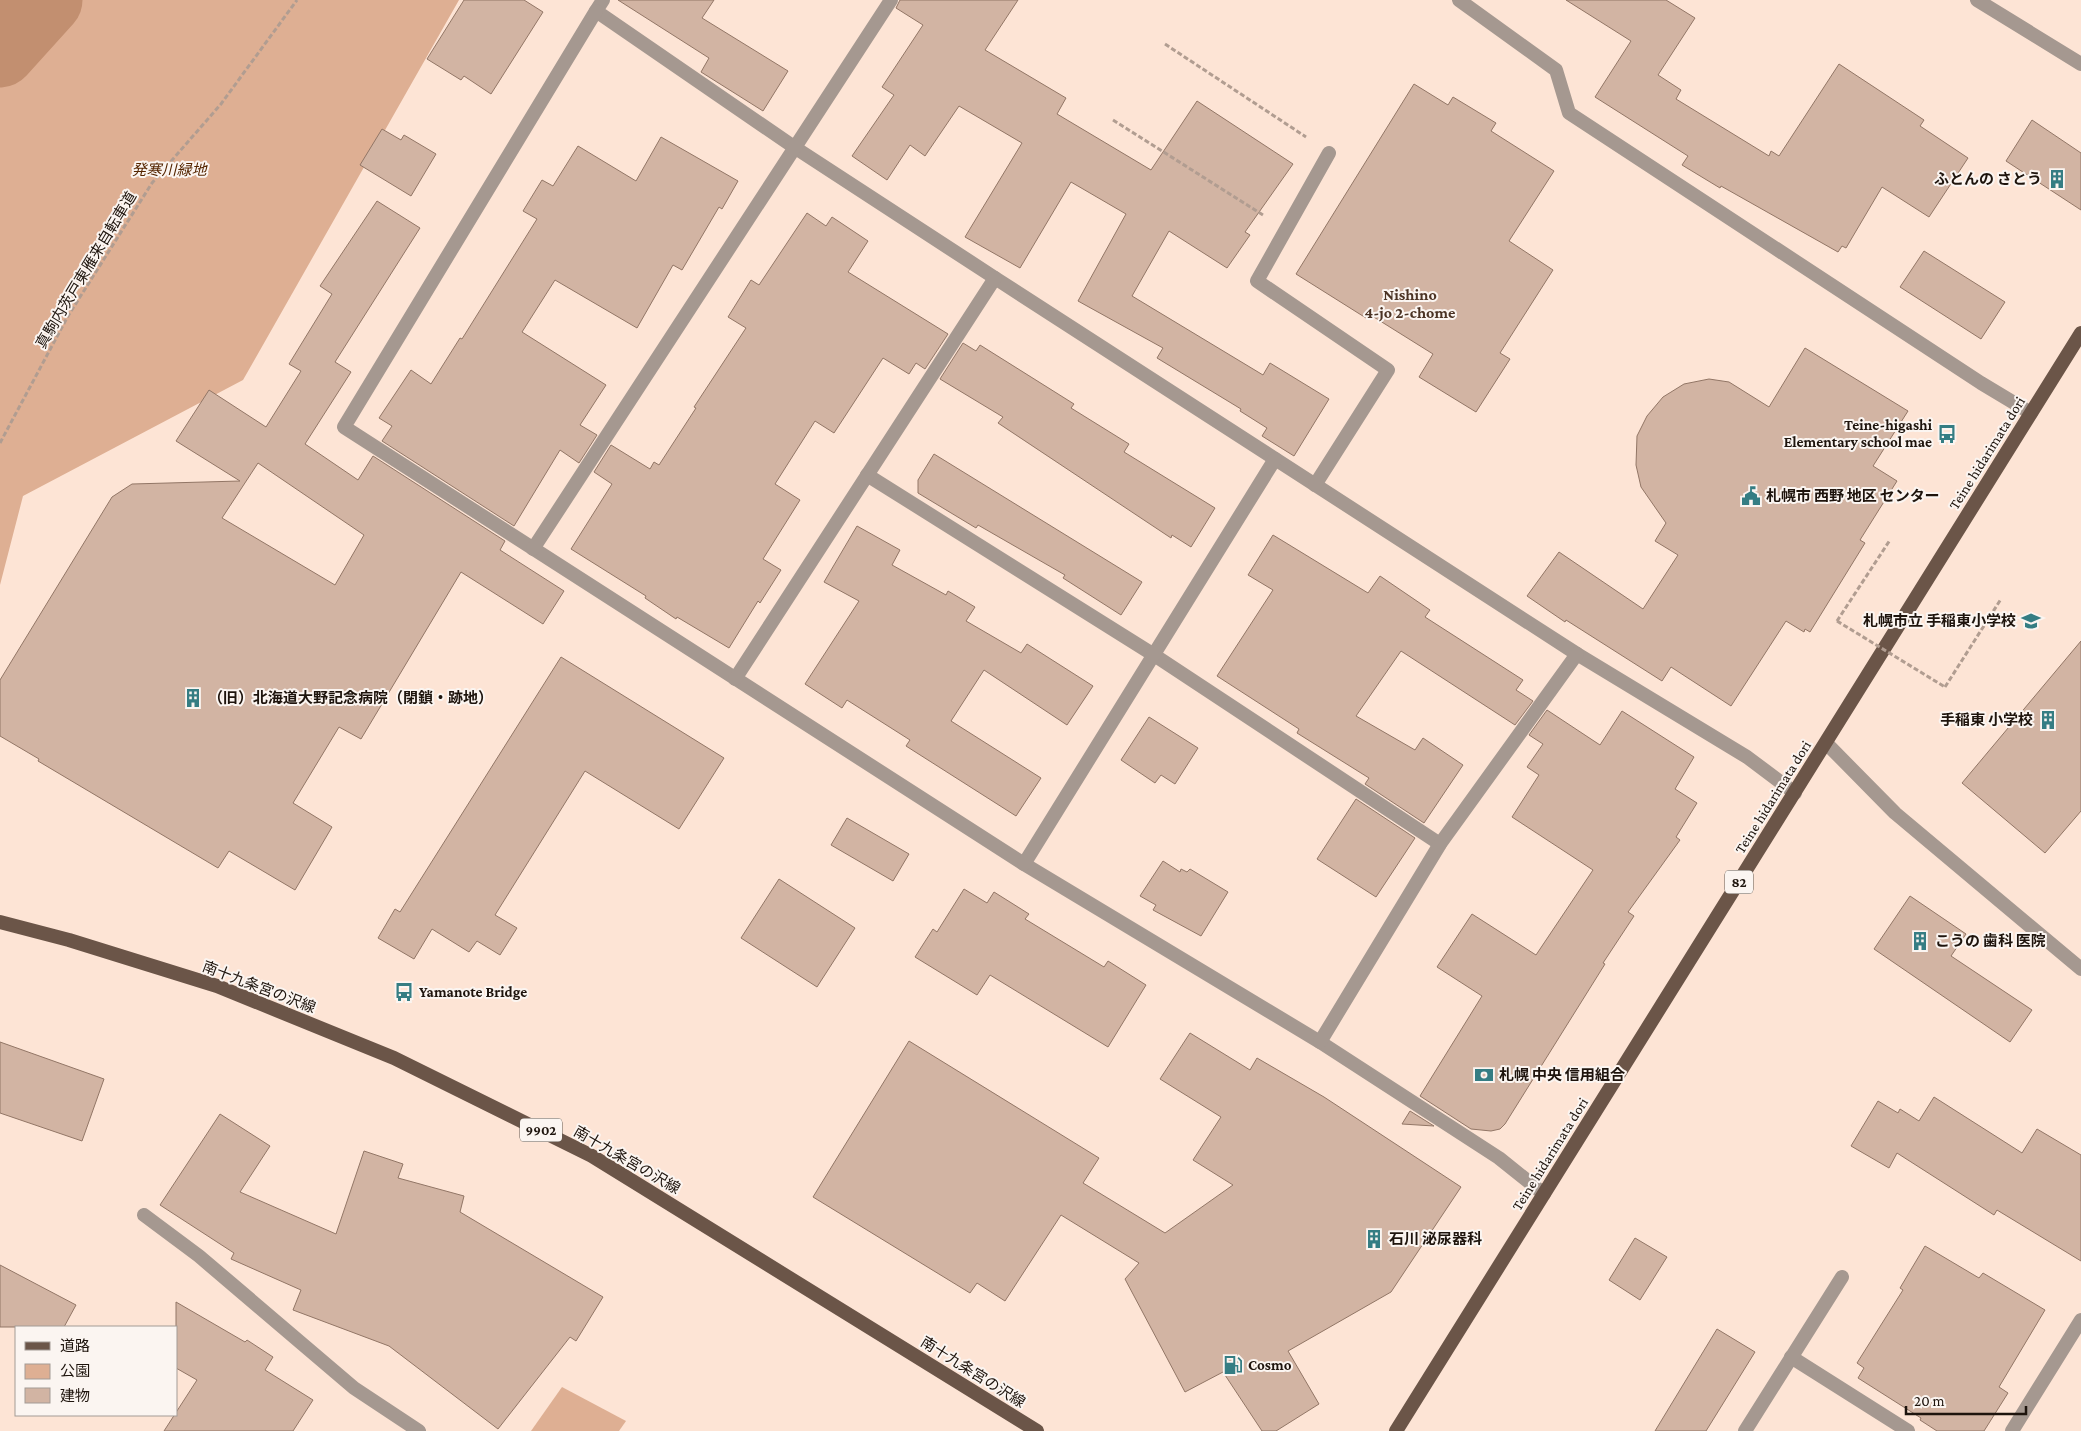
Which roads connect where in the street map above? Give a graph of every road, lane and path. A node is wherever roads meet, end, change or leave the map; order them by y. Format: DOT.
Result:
graph roads {
  1 [pos="297,0"];
  2 [pos="891,0"];
  3 [pos="1459,0"];
  4 [pos="1977,0"];
  5 [pos="599,6"];
  6 [pos="1165,44"];
  7 [pos="2081,64"];
  8 [pos="1113,120"];
  9 [pos="794,147"];
  10 [pos="1329,153"];
  11 [pos="1286,230"];
  12 [pos="995,278"];
  13 [pos="2081,333"];
  14 [pos="2031,414"];
  15 [pos="0,443"];
  16 [pos="1275,459"];
  17 [pos="867,476"];
  18 [pos="1315,485"];
  19 [pos="1890,540"];
  20 [pos="533,549"];
  21 [pos="2001,599"];
  22 [pos="1577,654"];
  23 [pos="1154,655"];
  24 [pos="735,679"];
  25 [pos="1826,743"];
  26 [pos="1795,793"];
  27 [pos="1440,844"];
  28 [pos="1024,864"];
  29 [pos="0,922"];
  30 [pos="2081,969"];
  31 [pos="1320,1042"];
  32 [pos="1544,1194"];
  33 [pos="144,1215"];
  34 [pos="1842,1277"];
  35 [pos="2081,1320"];
  36 [pos="1790,1358"];
  37 [pos="418,1431"];
  38 [pos="1037,1431"];
  39 [pos="1396,1431"];
  40 [pos="1745,1431"];
  41 [pos="1908,1431"];
  42 [pos="2012,1431"];
  1 -- 15 [label="path, 真駒内茨戸東雁来自転車道"];
  2 -- 9 [label="street"];
  3 -- 14 [label="street"];
  4 -- 7 [label="street"];
  5 -- 9 [label="street"];
  5 -- 20 [label="street"];
  6 -- 10 [label="path"];
  8 -- 11 [label="path"];
  9 -- 12 [label="street"];
  9 -- 20 [label="street"];
  10 -- 11 [label="street"];
  11 -- 18 [label="street"];
  12 -- 16 [label="street"];
  12 -- 17 [label="street"];
  13 -- 14 [label="main road, Teine hidarimata dori / 82"];
  14 -- 25 [label="main road, Teine hidarimata dori / 82"];
  16 -- 18 [label="street"];
  16 -- 23 [label="street"];
  17 -- 23 [label="street"];
  17 -- 24 [label="street"];
  18 -- 22 [label="street"];
  19 -- 21 [label="path, bridge"];
  20 -- 24 [label="street"];
  22 -- 26 [label="street"];
  22 -- 27 [label="street"];
  23 -- 27 [label="street"];
  23 -- 28 [label="street"];
  24 -- 28 [label="street"];
  25 -- 26 [label="main road, Teine hidarimata dori / 82"];
  25 -- 30 [label="street"];
  26 -- 32 [label="main road, Teine hidarimata dori / 82"];
  27 -- 31 [label="street"];
  28 -- 31 [label="street"];
  29 -- 38 [label="main road, 南十九条宮の沢線 / 9902"];
  31 -- 32 [label="street"];
  32 -- 39 [label="main road, Teine hidarimata dori / 82"];
  33 -- 37 [label="street"];
  34 -- 36 [label="street"];
  35 -- 42 [label="street"];
  36 -- 40 [label="street"];
  36 -- 41 [label="street"];
}
